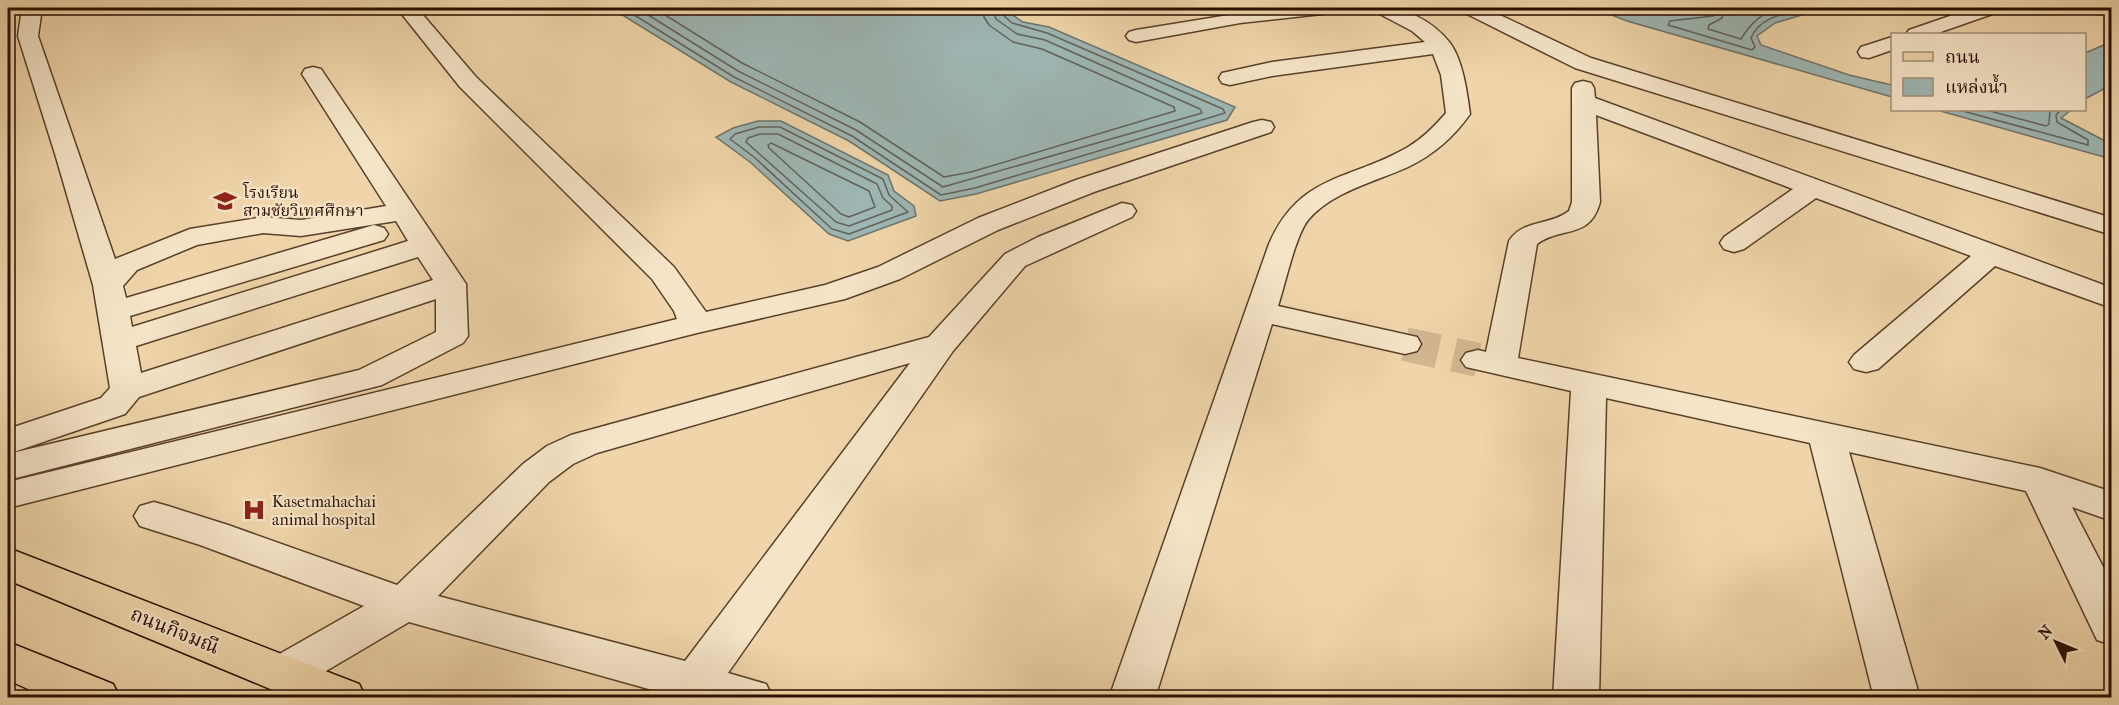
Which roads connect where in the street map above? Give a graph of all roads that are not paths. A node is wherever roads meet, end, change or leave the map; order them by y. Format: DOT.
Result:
graph roads {
  1 [pos="33,8"];
  2 [pos="407,8"];
  3 [pos="1322,8"];
  4 [pos="1383,8"];
  5 [pos="1991,8"];
  6 [pos="1482,9"];
  7 [pos="1919,33"];
  8 [pos="1136,36"];
  9 [pos="1891,44"];
  10 [pos="1441,46"];
  11 [pos="1869,52"];
  12 [pos="313,74"];
  13 [pos="1230,78"];
  14 [pos="1262,128"];
  15 [pos="1814,187"];
  16 [pos="1122,211"];
  17 [pos="2108,221"];
  18 [pos="413,227"];
  19 [pos="1734,243"];
  20 [pos="1991,254"];
  21 [pos="451,284"];
  22 [pos="111,298"];
  23 [pos="2112,299"];
  24 [pos="1261,312"];
  25 [pos="694,324"];
  26 [pos="119,341"];
  27 [pos="941,344"];
  28 [pos="1404,344"];
  29 [pos="1866,362"];
  30 [pos="1589,383"];
  31 [pos="127,389"];
  32 [pos="1826,435"];
  33 [pos="8,442"];
  34 [pos="8,467"];
  35 [pos="2040,481"];
  36 [pos="8,495"];
  37 [pos="2112,507"];
  38 [pos="154,516"];
  39 [pos="8,563"];
  40 [pos="404,604"];
  41 [pos="2112,628"];
  42 [pos="8,660"];
  43 [pos="283,674"];
  44 [pos="689,689"];
  45 [pos="97,698"];
  46 [pos="343,698"];
  47 [pos="750,698"];
  48 [pos="1132,698"];
  49 [pos="1576,698"];
  50 [pos="1897,698"];
  1 -- 22 [label="street"];
  2 -- 25 [label="street"];
  3 -- 8 [label="street"];
  4 -- 10 [label="street"];
  5 -- 7 [label="street"];
  6 -- 17 [label="street"];
  9 -- 11 [label="street"];
  10 -- 13 [label="street"];
  10 -- 24 [label="street"];
  12 -- 18 [label="street"];
  14 -- 25 [label="street"];
  15 -- 19 [label="street"];
  15 -- 20 [label="street"];
  15 -- 30 [label="street"];
  16 -- 27 [label="street"];
  18 -- 21 [label="street"];
  18 -- 22 [label="street"];
  18 -- 22 [label="street"];
  18 -- 26 [label="street"];
  20 -- 23 [label="street"];
  20 -- 29 [label="street"];
  21 -- 31 [label="street"];
  21 -- 34 [label="street"];
  22 -- 26 [label="street"];
  24 -- 28 [label="street"];
  24 -- 48 [label="street"];
  25 -- 36 [label="street"];
  26 -- 31 [label="street"];
  27 -- 40 [label="street"];
  27 -- 44 [label="street"];
  30 -- 32 [label="street"];
  30 -- 49 [label="street"];
  31 -- 33 [label="street"];
  32 -- 35 [label="street"];
  32 -- 50 [label="street"];
  35 -- 37 [label="street"];
  35 -- 41 [label="street"];
  38 -- 40 [label="street"];
  39 -- 43 [label="main road, ถนนกิจมณี"];
  40 -- 43 [label="street"];
  40 -- 44 [label="street"];
  42 -- 45 [label="main road"];
  43 -- 46 [label="main road, ถนนกิจมณี"];
  44 -- 47 [label="street"];
}
